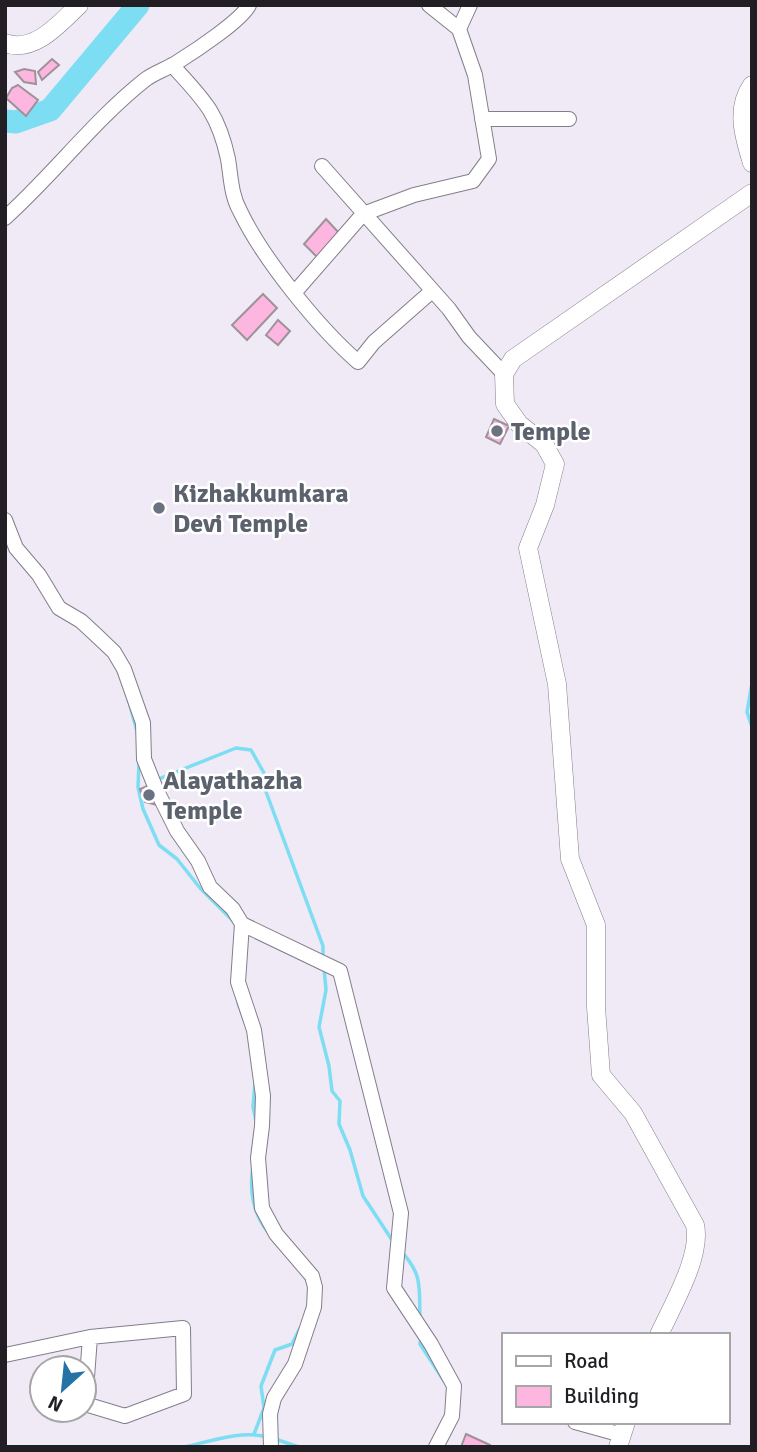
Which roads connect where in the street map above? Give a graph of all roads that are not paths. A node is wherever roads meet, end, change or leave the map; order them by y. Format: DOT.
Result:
graph roads {
  1 [pos="79,5"];
  2 [pos="250,5"];
  3 [pos="429,5"];
  4 [pos="470,5"];
  5 [pos="459,29"];
  6 [pos="5,43"];
  7 [pos="172,65"];
  8 [pos="752,85"];
  9 [pos="482,119"];
  10 [pos="569,119"];
  11 [pos="752,163"];
  12 [pos="322,166"];
  13 [pos="752,193"];
  14 [pos="363,214"];
  15 [pos="5,218"];
  16 [pos="432,291"];
  17 [pos="295,292"];
  18 [pos="504,374"];
  19 [pos="5,520"];
  20 [pos="242,924"];
  21 [pos="660,1333"];
  22 [pos="90,1337"];
  23 [pos="5,1355"];
  24 [pos="582,1424"];
  25 [pos="622,1435"];
  26 [pos="270,1441"];
  27 [pos="436,1447"];
  1 -- 6 [label="main road"];
  2 -- 7 [label="street"];
  3 -- 5 [label="street"];
  4 -- 5 [label="street"];
  5 -- 9 [label="street"];
  7 -- 15 [label="street"];
  7 -- 17 [label="street"];
  8 -- 11 [label="main road"];
  9 -- 10 [label="street"];
  9 -- 14 [label="street"];
  12 -- 14 [label="street"];
  13 -- 18 [label="main road"];
  14 -- 16 [label="street"];
  14 -- 17 [label="street"];
  16 -- 17 [label="street"];
  16 -- 18 [label="street"];
  18 -- 21 [label="main road"];
  19 -- 20 [label="street"];
  20 -- 26 [label="street"];
  20 -- 27 [label="street"];
  22 -- 22 [label="street"];
  22 -- 23 [label="street"];
  24 -- 25 [label="street"];
}
